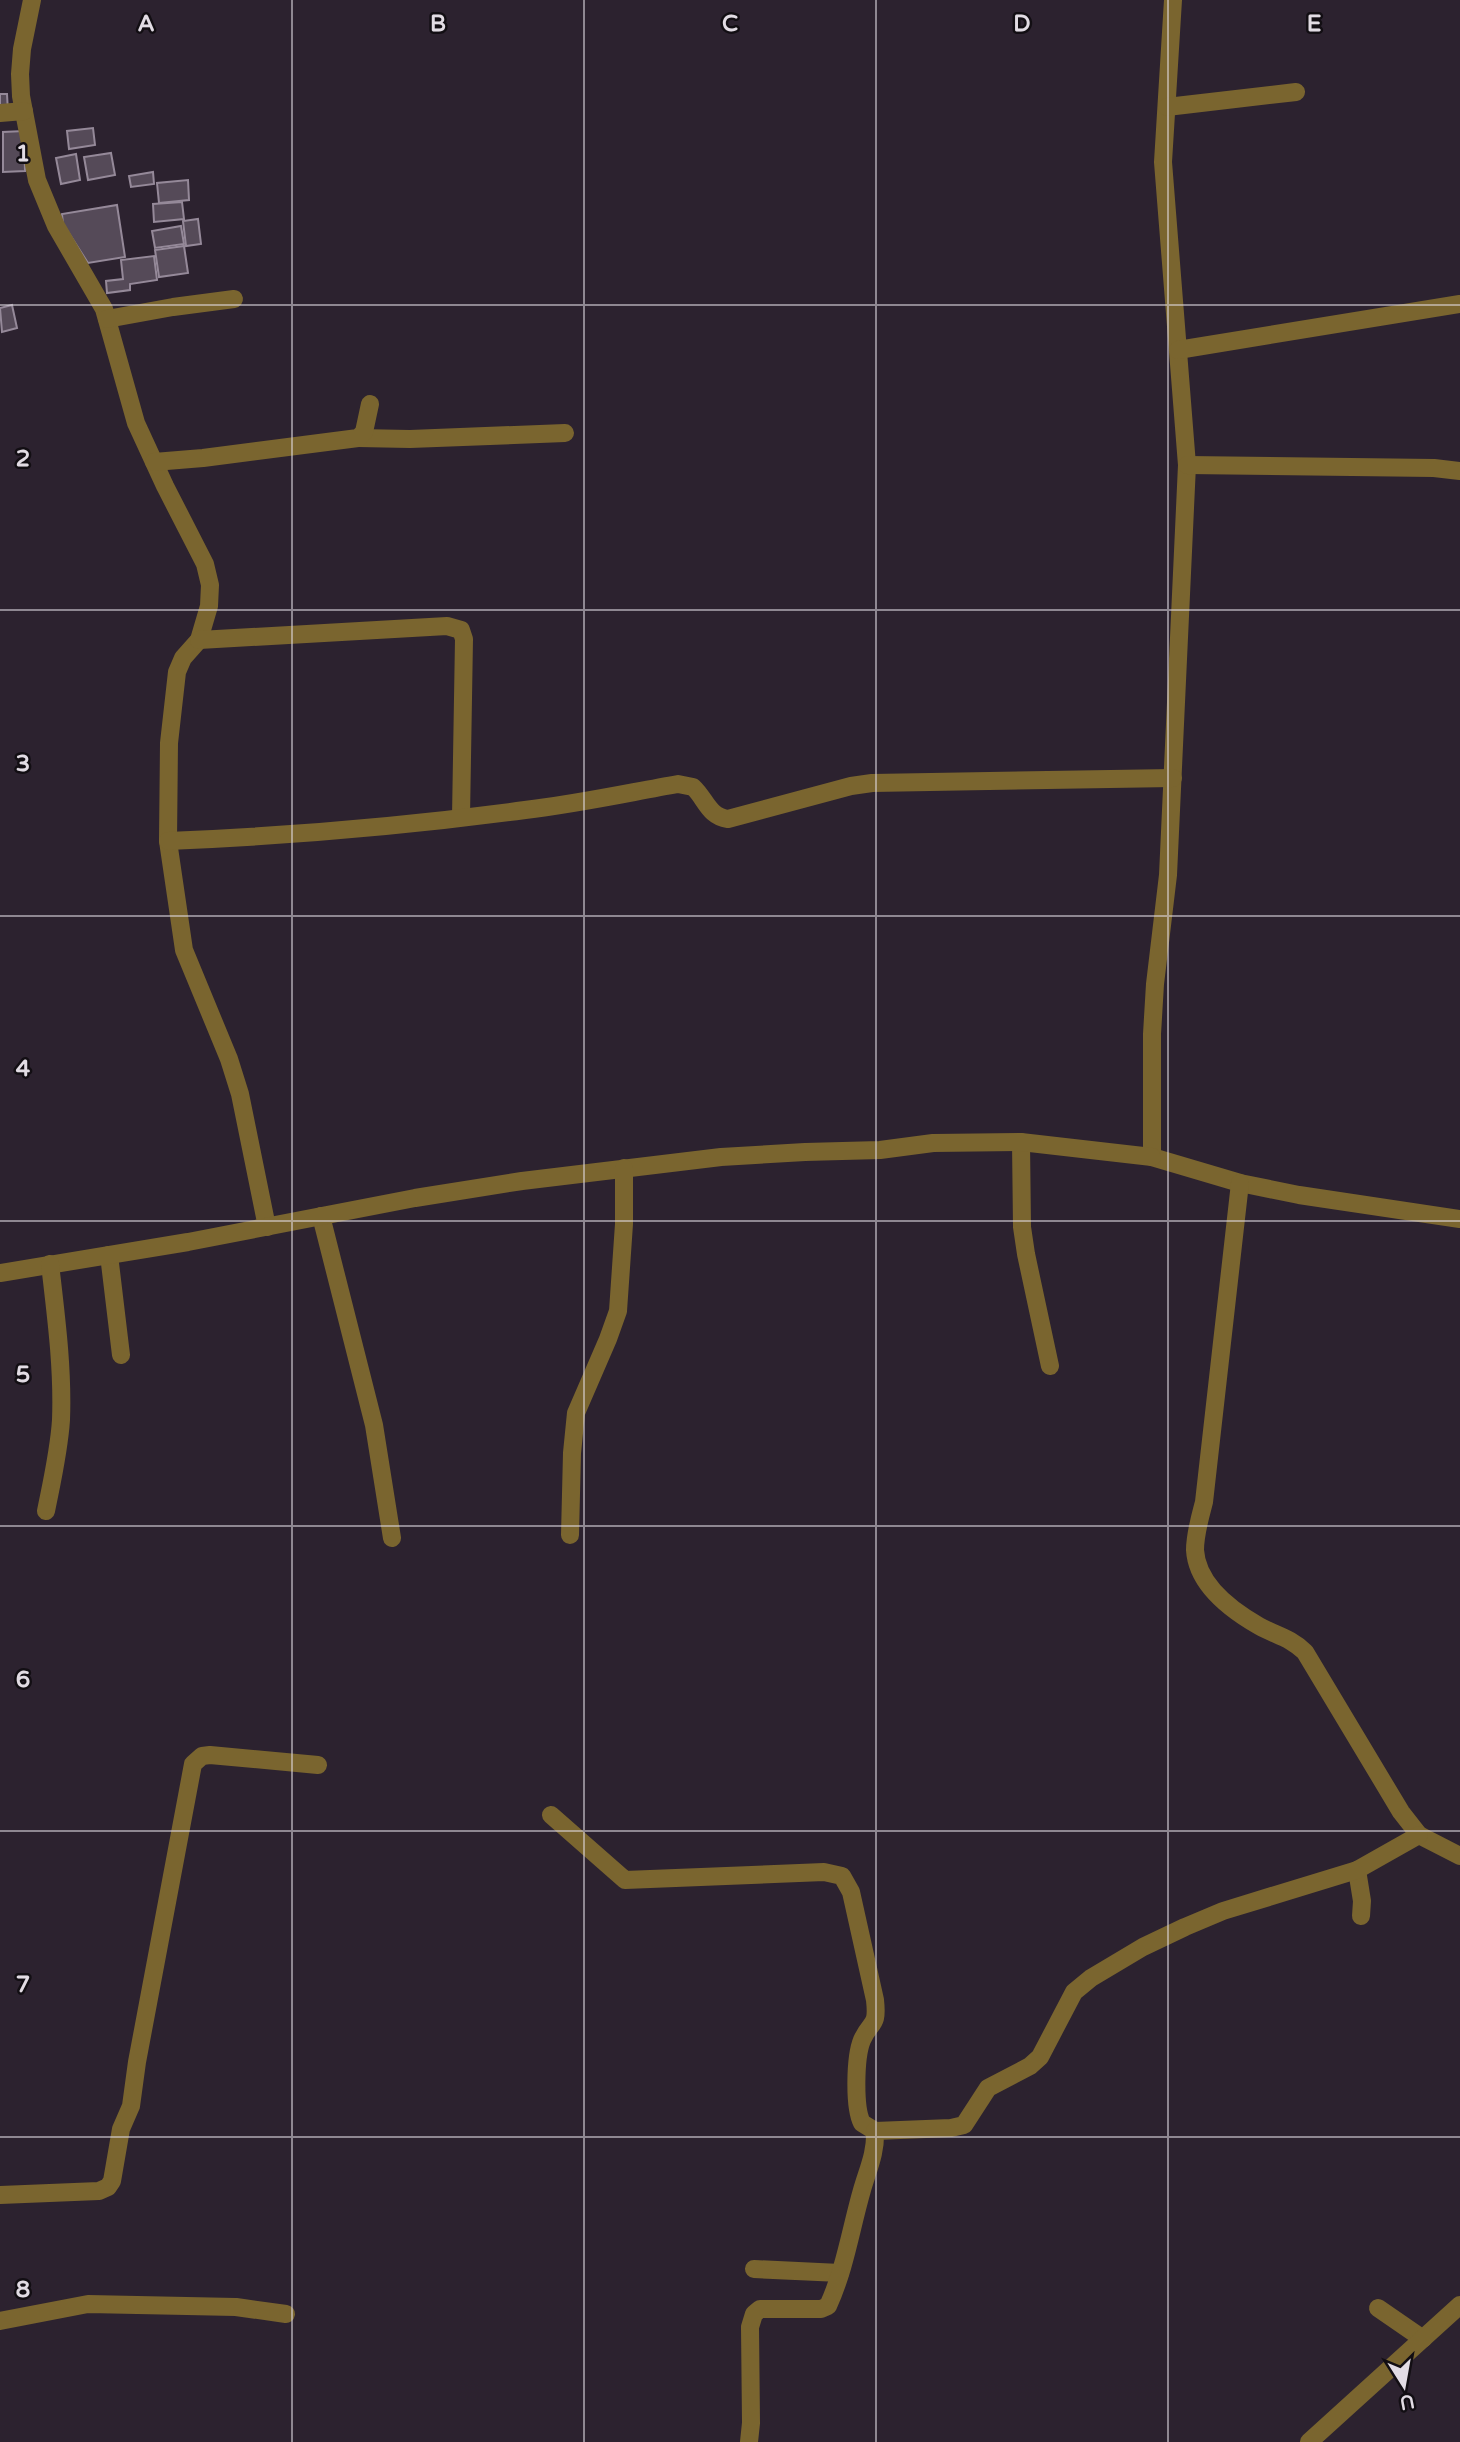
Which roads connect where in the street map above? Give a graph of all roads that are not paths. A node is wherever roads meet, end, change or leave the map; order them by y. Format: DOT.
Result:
graph roads {
  1 [pos="32,0"];
  2 [pos="1174,0"];
  3 [pos="1296,92"];
  4 [pos="1167,107"];
  5 [pos="24,111"];
  6 [pos="0,113"];
  7 [pos="234,299"];
  8 [pos="1460,304"];
  9 [pos="107,319"];
  10 [pos="1178,350"];
  11 [pos="370,404"];
  12 [pos="565,433"];
  13 [pos="358,438"];
  14 [pos="154,462"];
  15 [pos="1187,465"];
  16 [pos="1460,471"];
  17 [pos="199,640"];
  18 [pos="1173,778"];
  19 [pos="461,817"];
  20 [pos="169,841"];
  21 [pos="1021,1142"];
  22 [pos="1152,1157"];
  23 [pos="624,1168"];
  24 [pos="1240,1183"];
  25 [pos="321,1216"];
  26 [pos="1460,1219"];
  27 [pos="267,1227"];
  28 [pos="109,1255"];
  29 [pos="50,1264"];
  30 [pos="0,1273"];
  31 [pos="121,1355"];
  32 [pos="1050,1366"];
  33 [pos="46,1511"];
  34 [pos="570,1535"];
  35 [pos="391,1538"];
  36 [pos="318,1765"];
  37 [pos="551,1815"];
  38 [pos="1419,1835"];
  39 [pos="1460,1856"];
  40 [pos="1357,1870"];
  41 [pos="1361,1916"];
  42 [pos="875,2131"];
  43 [pos="0,2195"];
  44 [pos="754,2269"];
  45 [pos="840,2273"];
  46 [pos="1460,2305"];
  47 [pos="1378,2308"];
  48 [pos="286,2314"];
  49 [pos="0,2321"];
  50 [pos="1423,2339"];
  51 [pos="749,2442"];
  52 [pos="1308,2442"];
  1 -- 5 [label="street"];
  2 -- 4 [label="street"];
  3 -- 4 [label="street"];
  4 -- 10 [label="street"];
  5 -- 6 [label="street"];
  5 -- 9 [label="street"];
  7 -- 9 [label="street"];
  8 -- 10 [label="street"];
  9 -- 14 [label="street"];
  10 -- 15 [label="street"];
  11 -- 13 [label="street"];
  12 -- 13 [label="street"];
  13 -- 14 [label="street"];
  14 -- 17 [label="street"];
  15 -- 16 [label="street"];
  15 -- 18 [label="street"];
  17 -- 19 [label="street"];
  17 -- 20 [label="street"];
  18 -- 19 [label="street"];
  18 -- 22 [label="street"];
  19 -- 20 [label="street"];
  20 -- 27 [label="street"];
  21 -- 22 [label="street"];
  21 -- 23 [label="street"];
  21 -- 32 [label="street"];
  22 -- 24 [label="street"];
  23 -- 25 [label="street"];
  23 -- 34 [label="street"];
  24 -- 26 [label="street"];
  24 -- 38 [label="street"];
  25 -- 27 [label="street"];
  25 -- 35 [label="street"];
  27 -- 28 [label="street"];
  28 -- 29 [label="street"];
  28 -- 31 [label="street"];
  29 -- 30 [label="street"];
  29 -- 33 [label="street"];
  36 -- 43 [label="street"];
  37 -- 42 [label="street"];
  38 -- 39 [label="street"];
  38 -- 40 [label="street"];
  40 -- 41 [label="street"];
  40 -- 42 [label="street"];
  42 -- 45 [label="street"];
  44 -- 45 [label="street"];
  45 -- 51 [label="street"];
  46 -- 50 [label="street"];
  47 -- 50 [label="street"];
  48 -- 49 [label="street"];
  50 -- 52 [label="street"];
}
